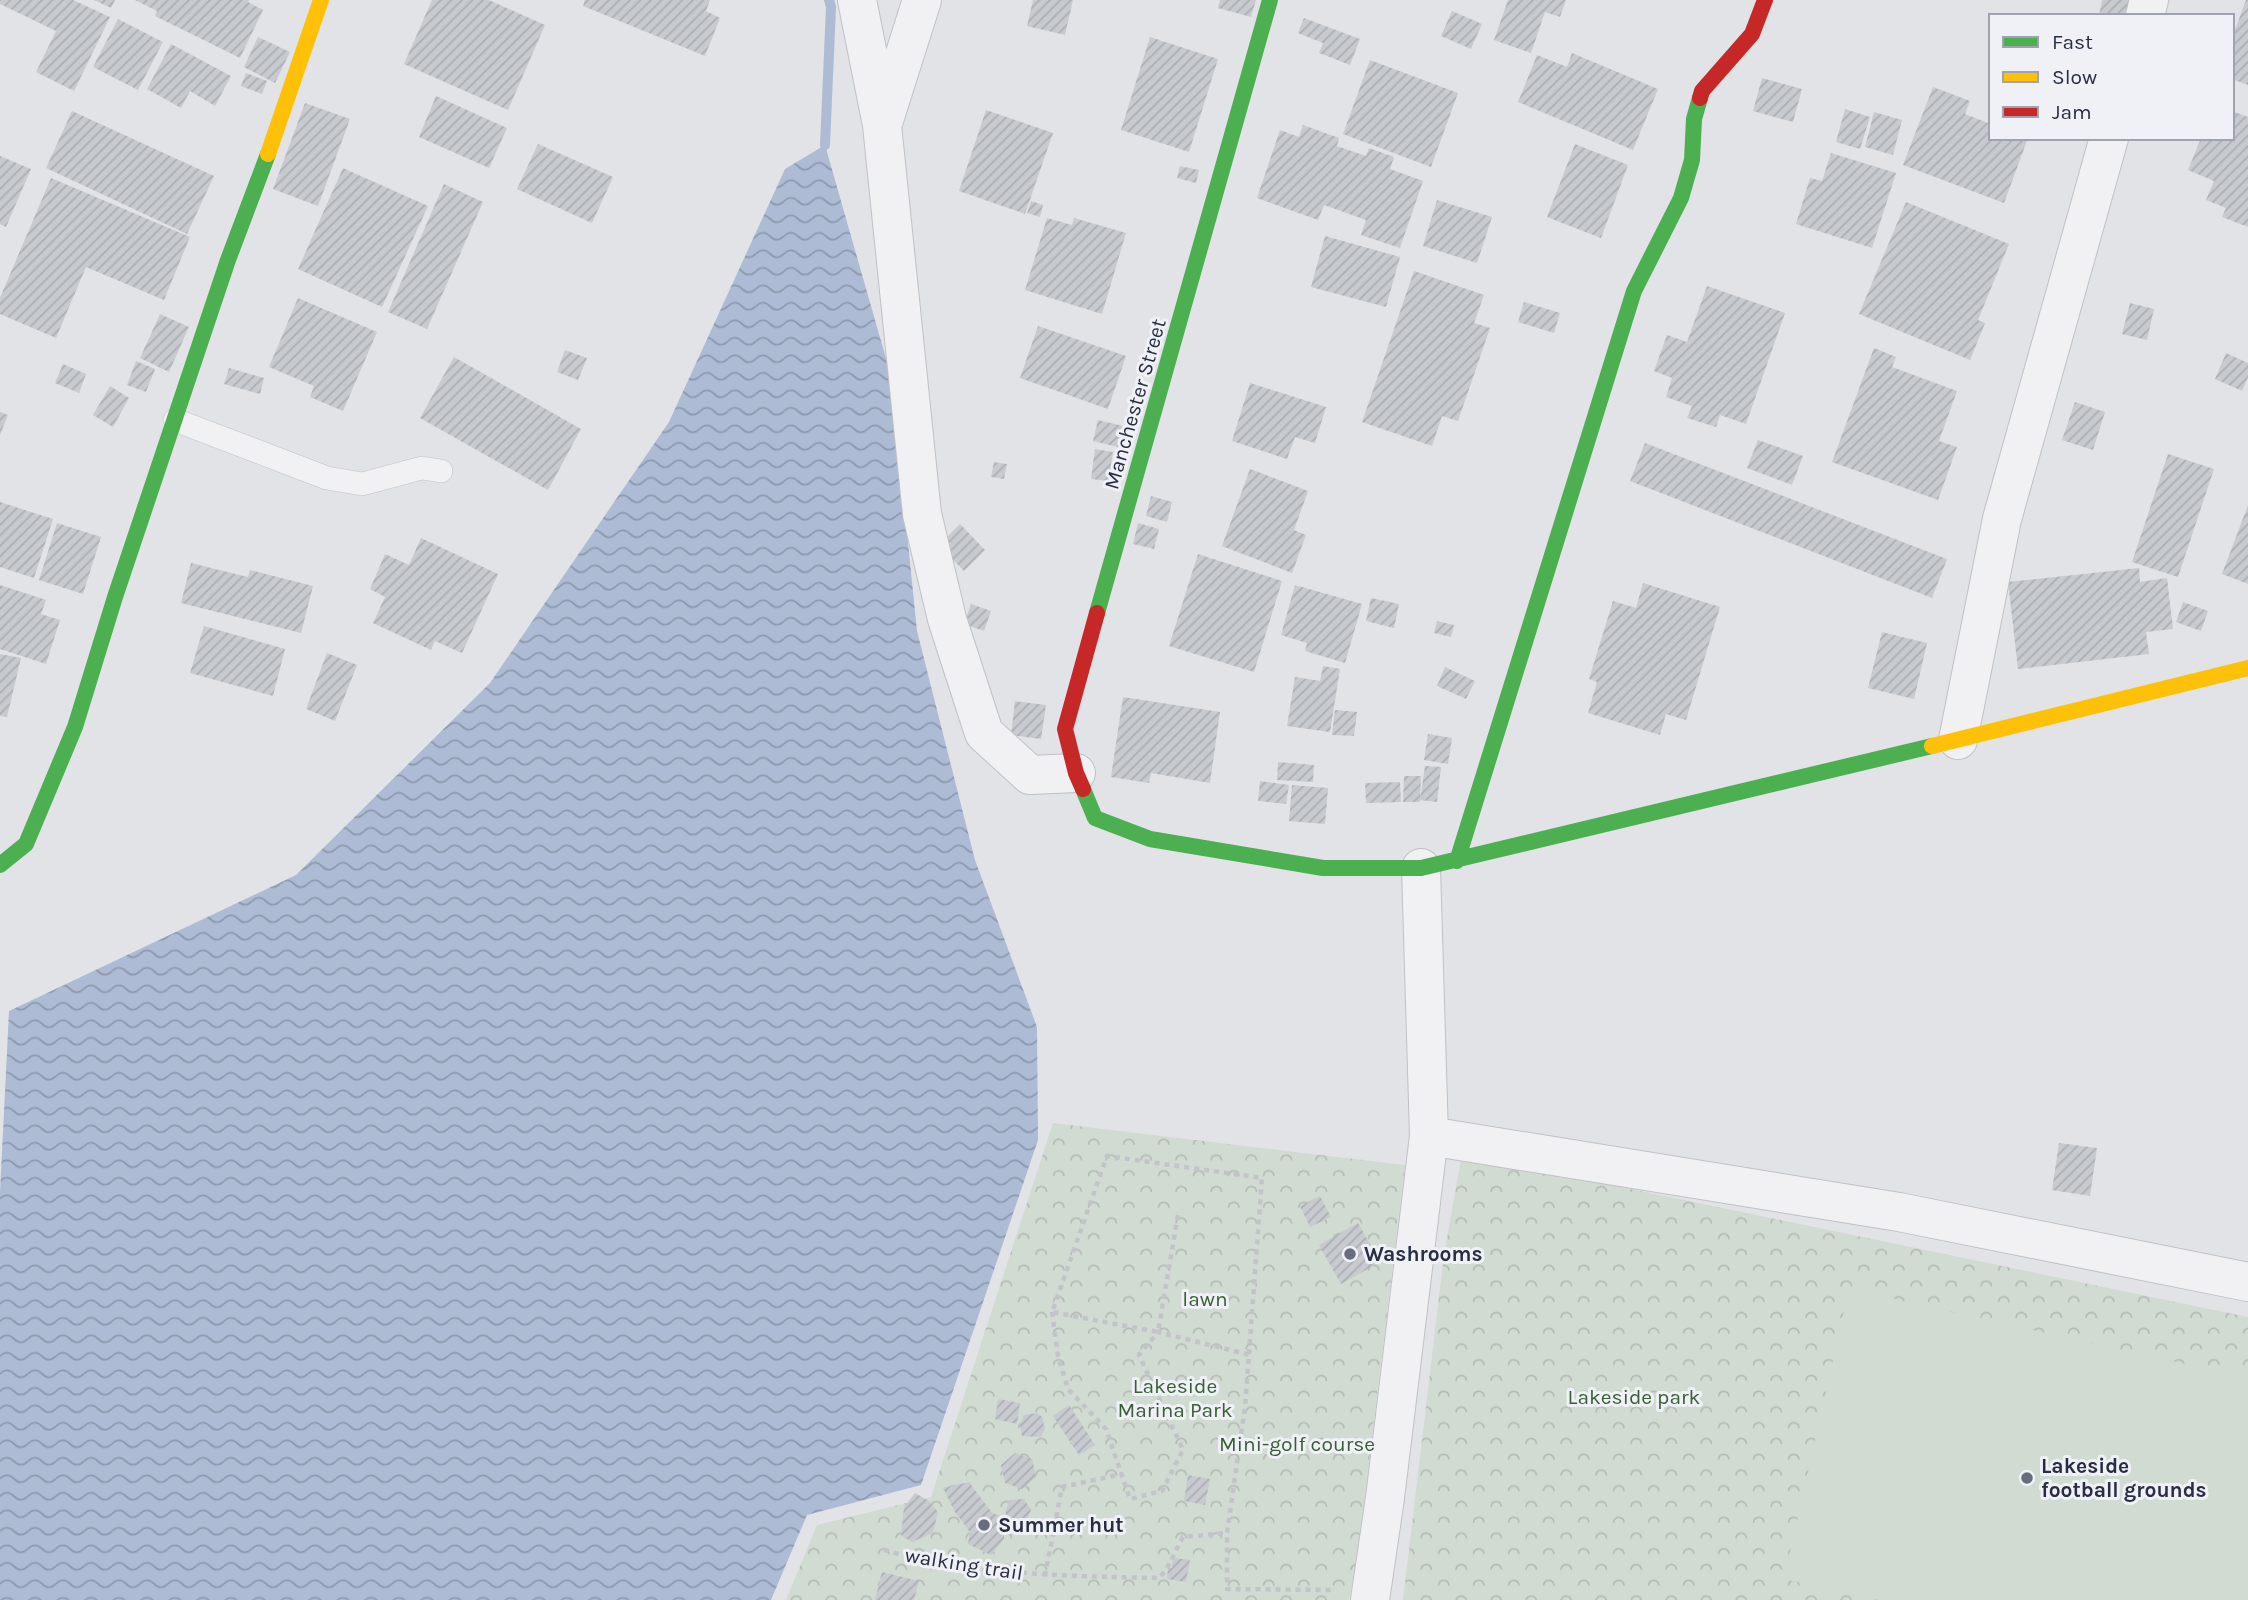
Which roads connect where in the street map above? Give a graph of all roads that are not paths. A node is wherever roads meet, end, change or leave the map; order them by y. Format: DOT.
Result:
graph roads {
  1 [pos="321,0"];
  2 [pos="858,0"];
  3 [pos="922,0"];
  4 [pos="1270,0"];
  5 [pos="1765,0"];
  6 [pos="882,125"];
  7 [pos="2108,140"];
  8 [pos="175,420"];
  9 [pos="441,471"];
  10 [pos="2248,668"];
  11 [pos="1958,740"];
  12 [pos="1076,773"];
  13 [pos="0,864"];
  14 [pos="1439,864"];
  15 [pos="1429,1136"];
  16 [pos="2248,1282"];
  17 [pos="1354,1595"];
  1 -- 8 [label="street"];
  2 -- 6 [label="street"];
  3 -- 6 [label="street"];
  4 -- 12 [label="street, Manchester Street"];
  5 -- 14 [label="street"];
  6 -- 12 [label="street"];
  7 -- 11 [label="street"];
  8 -- 9 [label="lane"];
  8 -- 13 [label="street"];
  10 -- 11 [label="street"];
  11 -- 14 [label="street"];
  12 -- 14 [label="street, Manchester Street"];
  14 -- 15 [label="street"];
  15 -- 16 [label="street"];
  15 -- 17 [label="street"];
}
